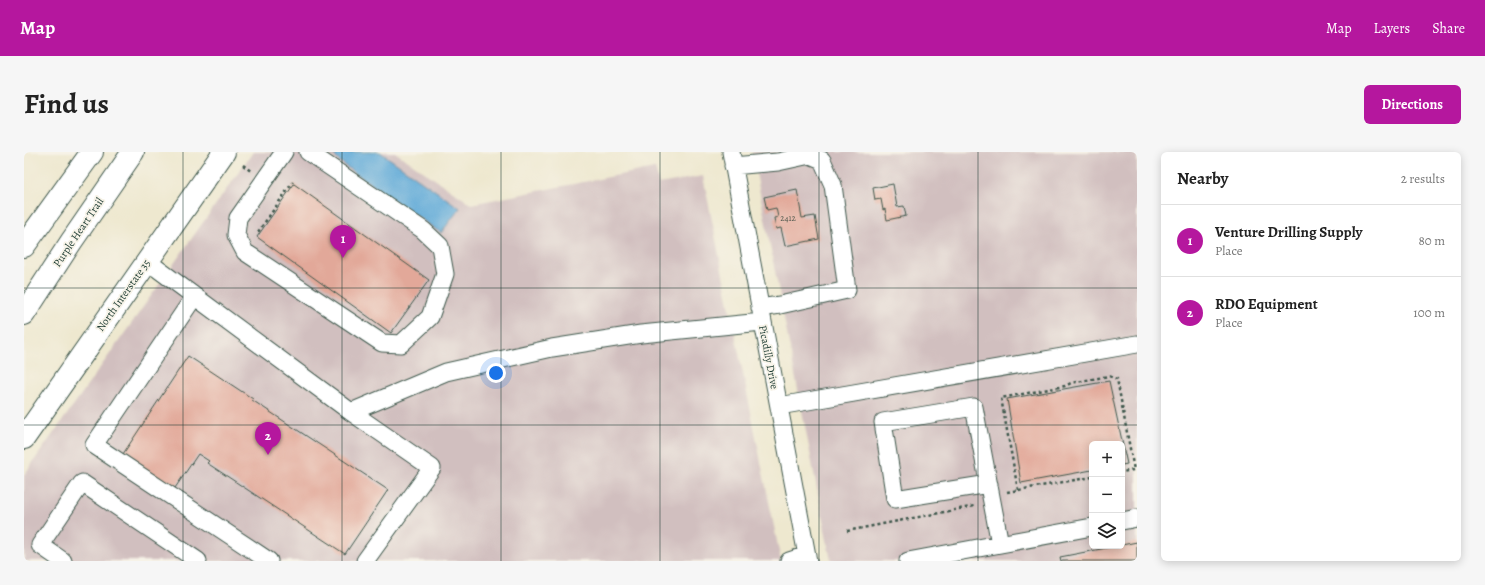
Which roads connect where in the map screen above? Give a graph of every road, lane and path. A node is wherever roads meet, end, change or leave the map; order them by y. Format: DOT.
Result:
graph roads {
  1 [pos="92,152"];
  2 [pos="133,152"];
  3 [pos="224,152"];
  4 [pos="284,152"];
  5 [pos="308,152"];
  6 [pos="777,157"];
  7 [pos="732,159"];
  8 [pos="242,165"];
  9 [pos="254,174"];
  10 [pos="292,182"];
  11 [pos="258,232"];
  12 [pos="24,246"];
  13 [pos="147,261"];
  14 [pos="194,297"];
  15 [pos="24,314"];
  16 [pos="761,315"];
  17 [pos="1137,344"];
  18 [pos="779,406"];
  19 [pos="351,412"];
  20 [pos="24,438"];
  21 [pos="1125,472"];
  22 [pos="1089,478"];
  23 [pos="989,484"];
  24 [pos="1018,490"];
  25 [pos="1004,493"];
  26 [pos="975,500"];
  27 [pos="1137,518"];
  28 [pos="1125,520"];
  29 [pos="1089,528"];
  30 [pos="847,531"];
  31 [pos="1000,544"];
  32 [pos="808,558"];
  33 [pos="63,561"];
  34 [pos="198,561"];
  35 [pos="269,561"];
  36 [pos="365,561"];
  37 [pos="789,561"];
  38 [pos="908,561"];
  1 -- 12 [label="main road"];
  2 -- 15 [label="main road, Purple Heart Trail"];
  3 -- 13 [label="main road, North Interstate 35"];
  4 -- 5 [label="street"];
  6 -- 7 [label="street"];
  6 -- 16 [label="street"];
  7 -- 16 [label="street, Picadilly Drive"];
  8 -- 9 [label="path"];
  10 -- 11 [label="path"];
  13 -- 14 [label="street"];
  13 -- 20 [label="main road, North Interstate 35"];
  14 -- 19 [label="street"];
  14 -- 35 [label="street"];
  16 -- 18 [label="street, Picadilly Drive"];
  16 -- 19 [label="street"];
  17 -- 18 [label="street"];
  18 -- 32 [label="street, Picadilly Drive"];
  19 -- 36 [label="street"];
  21 -- 24 [label="path"];
  22 -- 24 [label="path"];
  23 -- 23 [label="street"];
  23 -- 31 [label="street"];
  24 -- 25 [label="path"];
  26 -- 30 [label="path"];
  27 -- 28 [label="street"];
  29 -- 31 [label="street"];
  31 -- 38 [label="street"];
  32 -- 37 [label="street"];
  33 -- 34 [label="street"];
}
